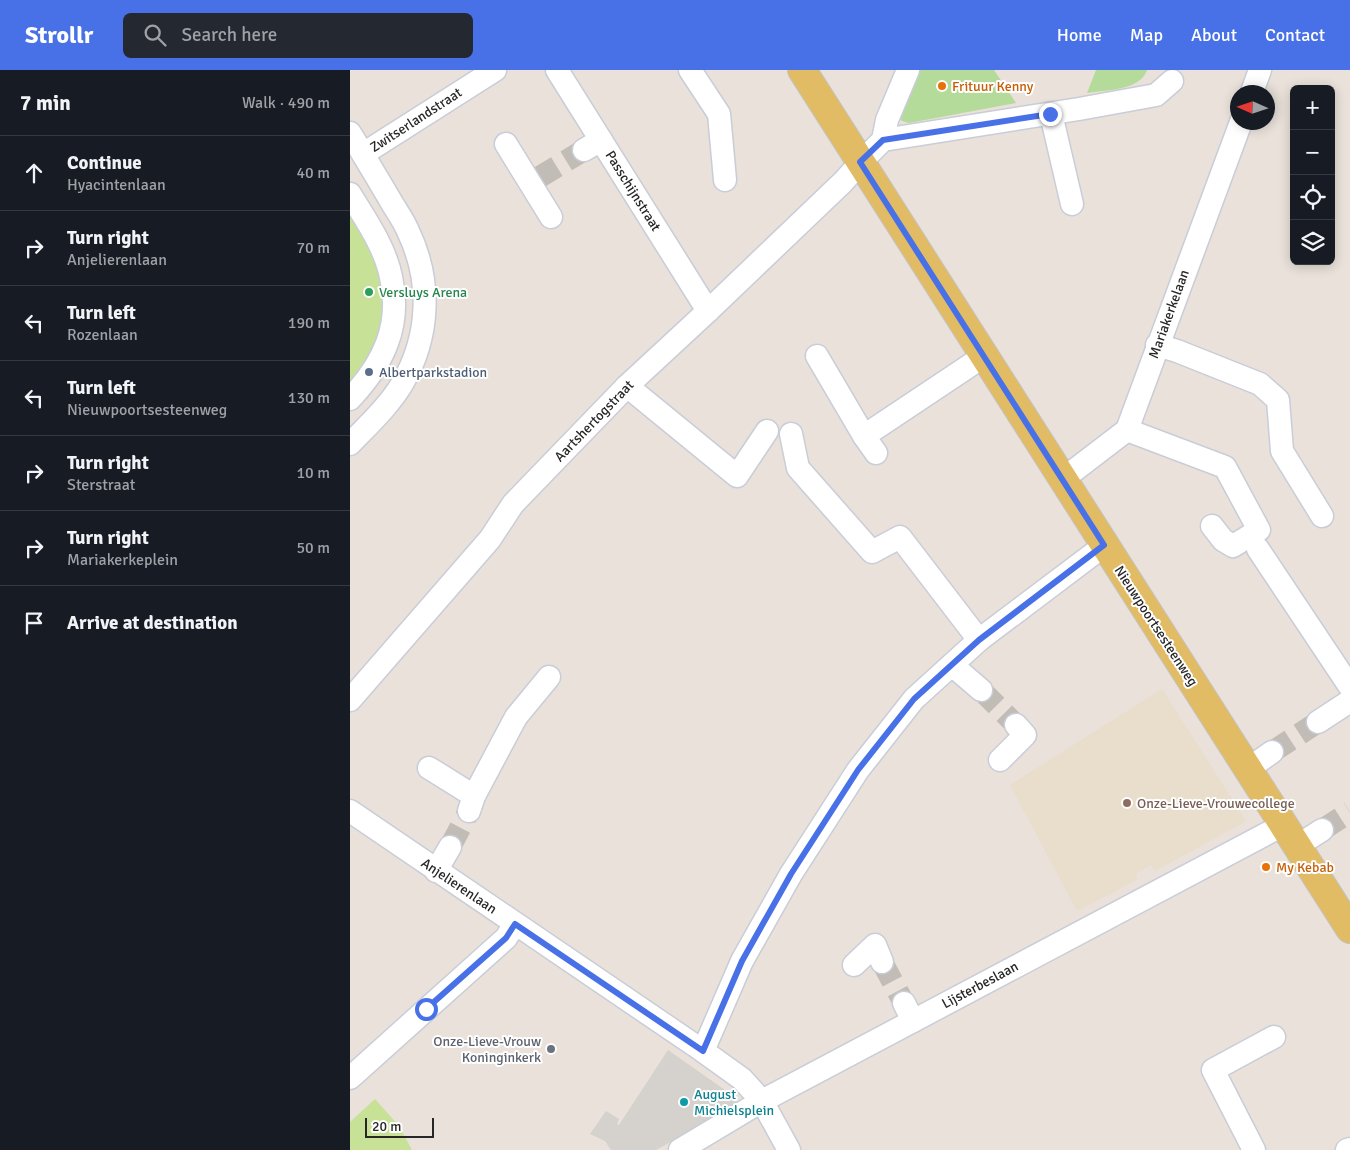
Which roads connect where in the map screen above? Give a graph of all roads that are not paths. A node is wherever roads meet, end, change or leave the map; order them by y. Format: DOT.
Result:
graph roads {
  1 [pos="495,70"];
  2 [pos="557,70"];
  3 [pos="690,70"];
  4 [pos="802,70"];
  5 [pos="908,70"];
  6 [pos="1260,70"];
  7 [pos="1172,81"];
  8 [pos="1255,85"];
  9 [pos="1050,114"];
  10 [pos="1238,130"];
  11 [pos="350,133"];
  12 [pos="883,140"];
  13 [pos="506,144"];
  14 [pos="363,154"];
  15 [pos="860,162"];
  16 [pos="725,180"];
  17 [pos="350,194"];
  18 [pos="1072,204"];
  19 [pos="551,217"];
  20 [pos="708,311"];
  21 [pos="1157,345"];
  22 [pos="817,356"];
  23 [pos="984,356"];
  24 [pos="627,386"];
  25 [pos="350,399"];
  26 [pos="1127,430"];
  27 [pos="767,432"];
  28 [pos="791,434"];
  29 [pos="350,444"];
  30 [pos="1063,479"];
  31 [pos="1322,516"];
  32 [pos="1212,526"];
  33 [pos="1104,545"];
  34 [pos="1258,549"];
  35 [pos="979,640"];
  36 [pos="952,665"];
  37 [pos="549,677"];
  38 [pos="1350,687"];
  39 [pos="982,690"];
  40 [pos="350,700"];
  41 [pos="1350,700"];
  42 [pos="1318,722"];
  43 [pos="1016,725"];
  44 [pos="1272,752"];
  45 [pos="1000,760"];
  46 [pos="429,768"];
  47 [pos="1248,768"];
  48 [pos="350,811"];
  49 [pos="1322,830"];
  50 [pos="1290,835"];
  51 [pos="450,847"];
  52 [pos="436,870"];
  53 [pos="515,924"];
  54 [pos="1350,929"];
  55 [pos="882,962"];
  56 [pos="854,965"];
  57 [pos="1274,1037"];
  58 [pos="703,1051"];
  59 [pos="350,1078"];
  60 [pos="762,1101"];
  61 [pos="680,1150"];
  62 [pos="789,1150"];
  63 [pos="1254,1150"];
  1 -- 14 [label="street, Zwitserlandstraat"];
  2 -- 20 [label="street, Passchijnstraat"];
  3 -- 16 [label="street"];
  4 -- 15 [label="main road, Nieuwpoortsesteenweg"];
  5 -- 12 [label="street"];
  6 -- 8 [label="street"];
  7 -- 9 [label="street"];
  9 -- 12 [label="street"];
  9 -- 18 [label="street"];
  10 -- 21 [label="street, Mariakerkelaan"];
  11 -- 14 [label="street"];
  12 -- 15 [label="street, Aartshertogstraat"];
  13 -- 19 [label="street"];
  14 -- 29 [label="street"];
  15 -- 20 [label="street, Aartshertogstraat"];
  15 -- 23 [label="main road, Nieuwpoortsesteenweg"];
  17 -- 25 [label="street"];
  20 -- 24 [label="street, Aartshertogstraat"];
  21 -- 26 [label="street, Mariakerkelaan"];
  21 -- 31 [label="street"];
  22 -- 23 [label="street"];
  23 -- 30 [label="main road, Nieuwpoortsesteenweg"];
  24 -- 27 [label="street"];
  24 -- 40 [label="street, Aartshertogstraat"];
  26 -- 30 [label="street"];
  26 -- 32 [label="street"];
  28 -- 35 [label="street"];
  30 -- 33 [label="main road, Nieuwpoortsesteenweg"];
  33 -- 35 [label="street"];
  33 -- 47 [label="main road, Nieuwpoortsesteenweg"];
  34 -- 38 [label="street"];
  35 -- 36 [label="street"];
  36 -- 39 [label="street"];
  36 -- 58 [label="street"];
  37 -- 46 [label="street"];
  41 -- 42 [label="street"];
  43 -- 45 [label="street"];
  44 -- 47 [label="street"];
  47 -- 50 [label="main road, Nieuwpoortsesteenweg"];
  48 -- 52 [label="street, Anjelierenlaan"];
  49 -- 50 [label="street, Lijsterbeslaan"];
  50 -- 54 [label="main road, Nieuwpoortsesteenweg"];
  50 -- 60 [label="street, Lijsterbeslaan"];
  51 -- 52 [label="street"];
  52 -- 53 [label="street, Anjelierenlaan"];
  53 -- 58 [label="street, Anjelierenlaan"];
  53 -- 59 [label="street"];
  55 -- 56 [label="street"];
  57 -- 63 [label="street"];
  58 -- 60 [label="street, Anjelierenlaan"];
  60 -- 61 [label="street, Lijsterbeslaan"];
  60 -- 62 [label="street, Anjelierenlaan"];
}
